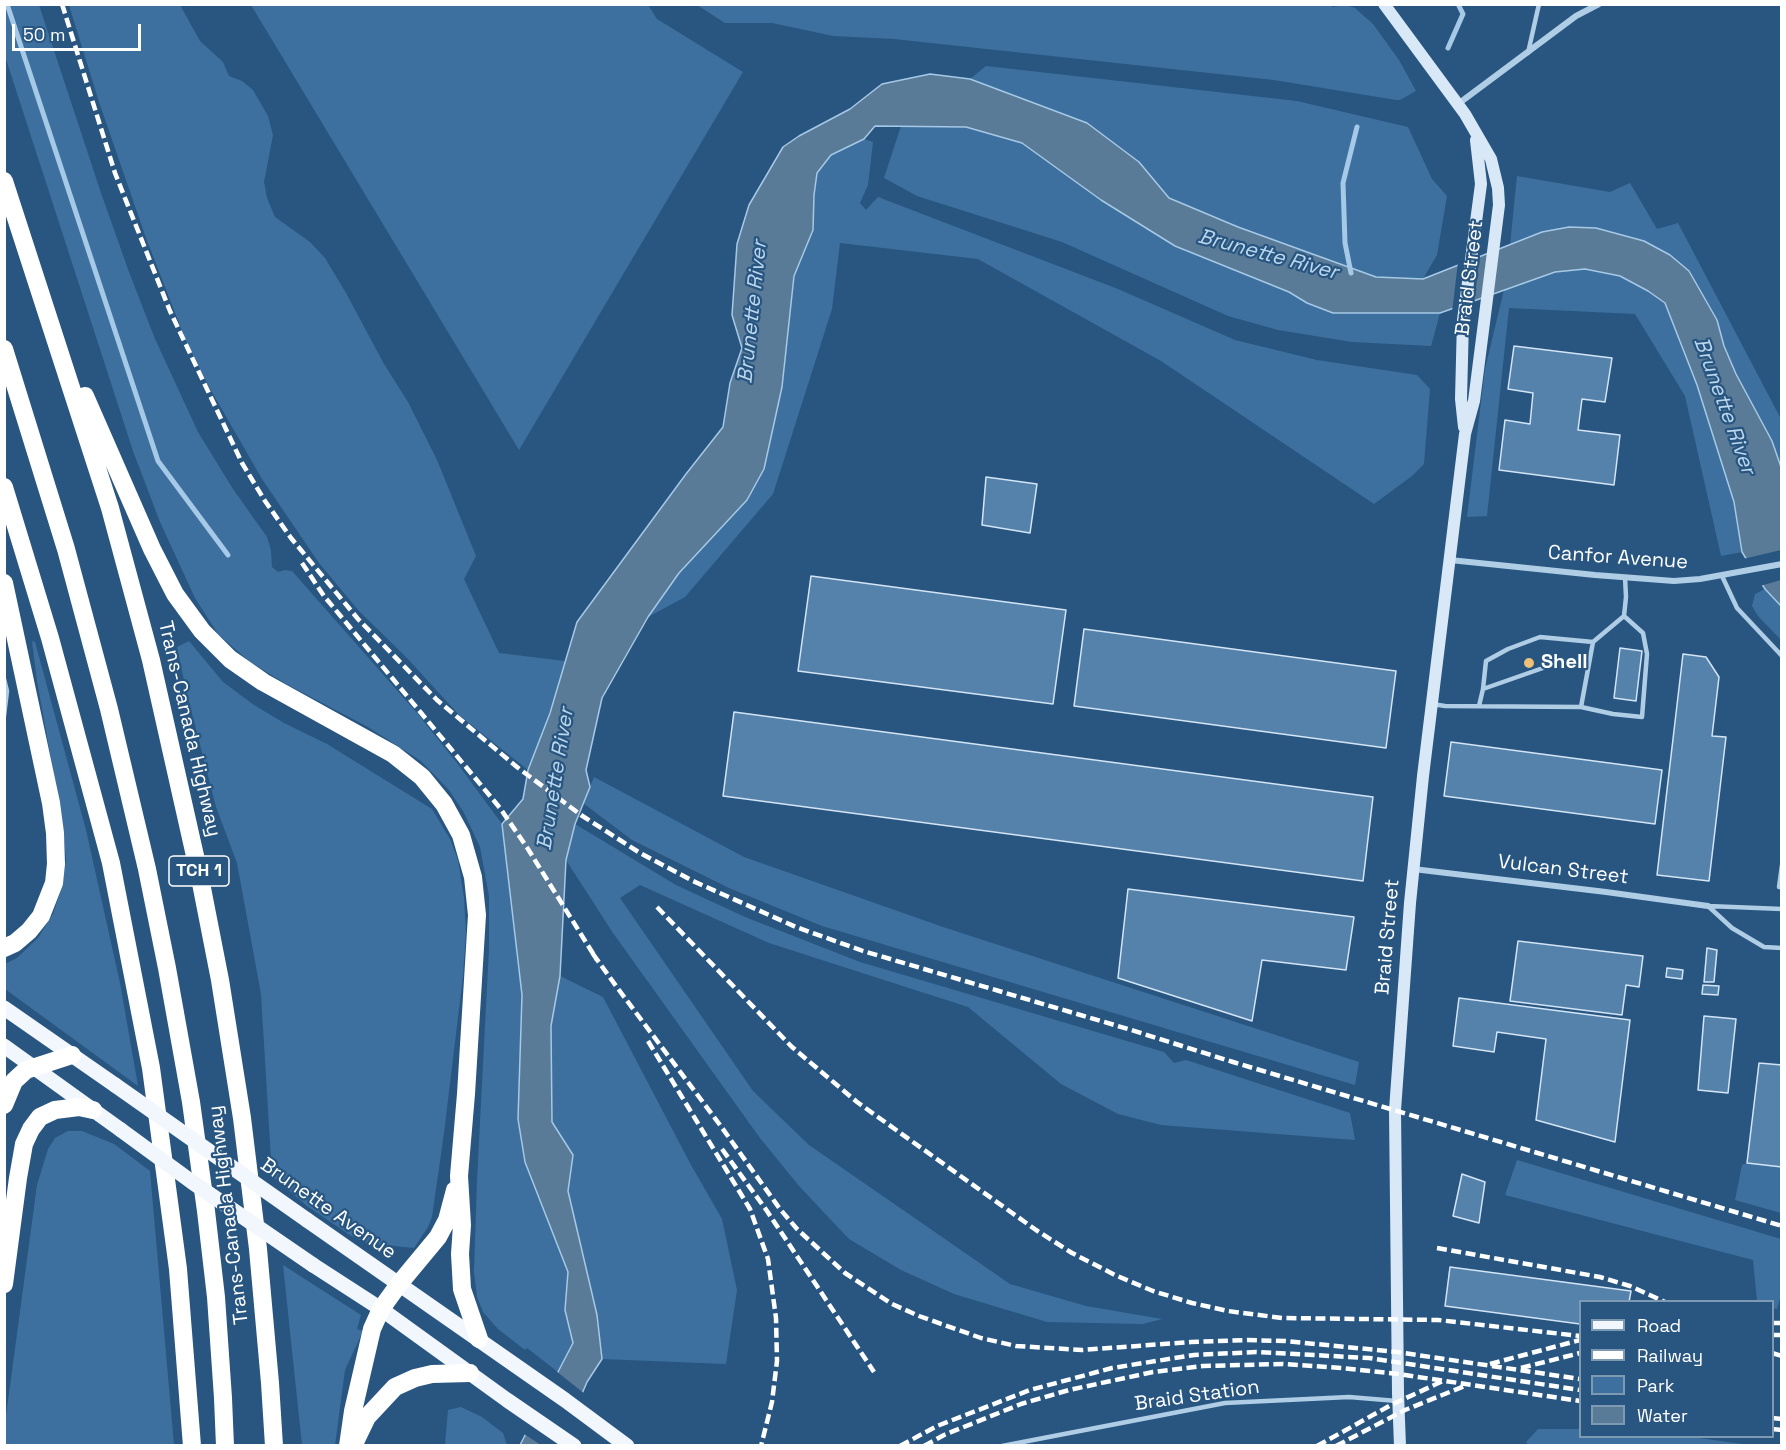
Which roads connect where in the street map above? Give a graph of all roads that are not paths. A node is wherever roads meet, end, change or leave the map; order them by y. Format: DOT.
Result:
graph roads {
  1 [pos="1384,4"];
  2 [pos="1539,4"];
  3 [pos="1599,4"];
  4 [pos="1528,53"];
  5 [pos="1458,104"];
  6 [pos="1474,130"];
  7 [pos="4,181"];
  8 [pos="47,311"];
  9 [pos="4,349"];
  10 [pos="1465,434"];
  11 [pos="4,487"];
  12 [pos="1450,560"];
  13 [pos="1782,564"];
  14 [pos="1722,576"];
  15 [pos="1625,577"];
  16 [pos="4,583"];
  17 [pos="1624,616"];
  18 [pos="1593,642"];
  19 [pos="1782,656"];
  20 [pos="1588,664"];
  21 [pos="4,679"];
  22 [pos="1483,689"];
  23 [pos="1432,704"];
  24 [pos="1479,706"];
  25 [pos="1581,707"];
  26 [pos="4,716"];
  27 [pos="1782,865"];
  28 [pos="1413,869"];
  29 [pos="1782,887"];
  30 [pos="1708,906"];
  31 [pos="1782,909"];
  32 [pos="4,948"];
  33 [pos="1782,948"];
  34 [pos="4,1008"];
  35 [pos="4,1046"];
  36 [pos="72,1055"];
  37 [pos="34,1067"];
  38 [pos="4,1106"];
  39 [pos="93,1110"];
  40 [pos="459,1176"];
  41 [pos="4,1284"];
  42 [pos="399,1284"];
  43 [pos="381,1309"];
  44 [pos="478,1339"];
  45 [pos="470,1373"];
  46 [pos="1398,1401"];
  47 [pos="625,1444"];
  48 [pos="192,1446"];
  49 [pos="225,1446"];
  50 [pos="274,1446"];
  51 [pos="348,1446"];
  52 [pos="354,1446"];
  53 [pos="574,1446"];
  54 [pos="1002,1446"];
  55 [pos="1400,1446"];
  1 -- 5 [label="street, Braid Street"];
  2 -- 4 [label="lane"];
  3 -- 4 [label="street"];
  4 -- 5 [label="street"];
  5 -- 6 [label="street, Braid Street"];
  6 -- 10 [label="street, Braid Street"];
  6 -- 10 [label="street, Braid Street"];
  7 -- 8 [label="highway, Trans-Canada Highway / TCH 1"];
  8 -- 40 [label="highway"];
  8 -- 50 [label="highway, Trans-Canada Highway / TCH 1"];
  9 -- 49 [label="highway, Trans-Canada Highway / TCH 1"];
  10 -- 12 [label="street, Braid Street"];
  11 -- 48 [label="highway"];
  12 -- 15 [label="street, Canfor Avenue"];
  12 -- 23 [label="street, Braid Street"];
  13 -- 14 [label="street, Canfor Avenue"];
  14 -- 15 [label="street, Canfor Avenue"];
  14 -- 19 [label="lane"];
  15 -- 17 [label="lane"];
  16 -- 32 [label="highway"];
  17 -- 18 [label="lane"];
  17 -- 25 [label="lane"];
  18 -- 20 [label="lane"];
  18 -- 22 [label="lane"];
  20 -- 22 [label="lane"];
  20 -- 25 [label="lane"];
  21 -- 26 [label="lane"];
  22 -- 24 [label="lane"];
  23 -- 24 [label="lane"];
  23 -- 28 [label="street, Braid Street"];
  24 -- 25 [label="lane"];
  27 -- 29 [label="lane"];
  28 -- 30 [label="street, Vulcan Street"];
  28 -- 46 [label="street, Braid Street"];
  30 -- 31 [label="lane"];
  30 -- 33 [label="lane"];
  34 -- 36 [label="main road, Brunette Avenue"];
  35 -- 37 [label="main road"];
  36 -- 37 [label="highway"];
  36 -- 42 [label="main road, Brunette Avenue, bridge"];
  37 -- 38 [label="highway"];
  37 -- 39 [label="main road"];
  39 -- 41 [label="highway"];
  39 -- 43 [label="main road, bridge"];
  40 -- 42 [label="highway"];
  40 -- 44 [label="highway"];
  42 -- 43 [label="highway"];
  42 -- 44 [label="main road, Brunette Avenue"];
  43 -- 45 [label="main road"];
  43 -- 51 [label="highway"];
  44 -- 47 [label="main road, Brunette Avenue"];
  45 -- 52 [label="highway"];
  45 -- 53 [label="main road"];
  46 -- 54 [label="lane, Braid Station"];
  46 -- 55 [label="street, Braid Street"];
}
